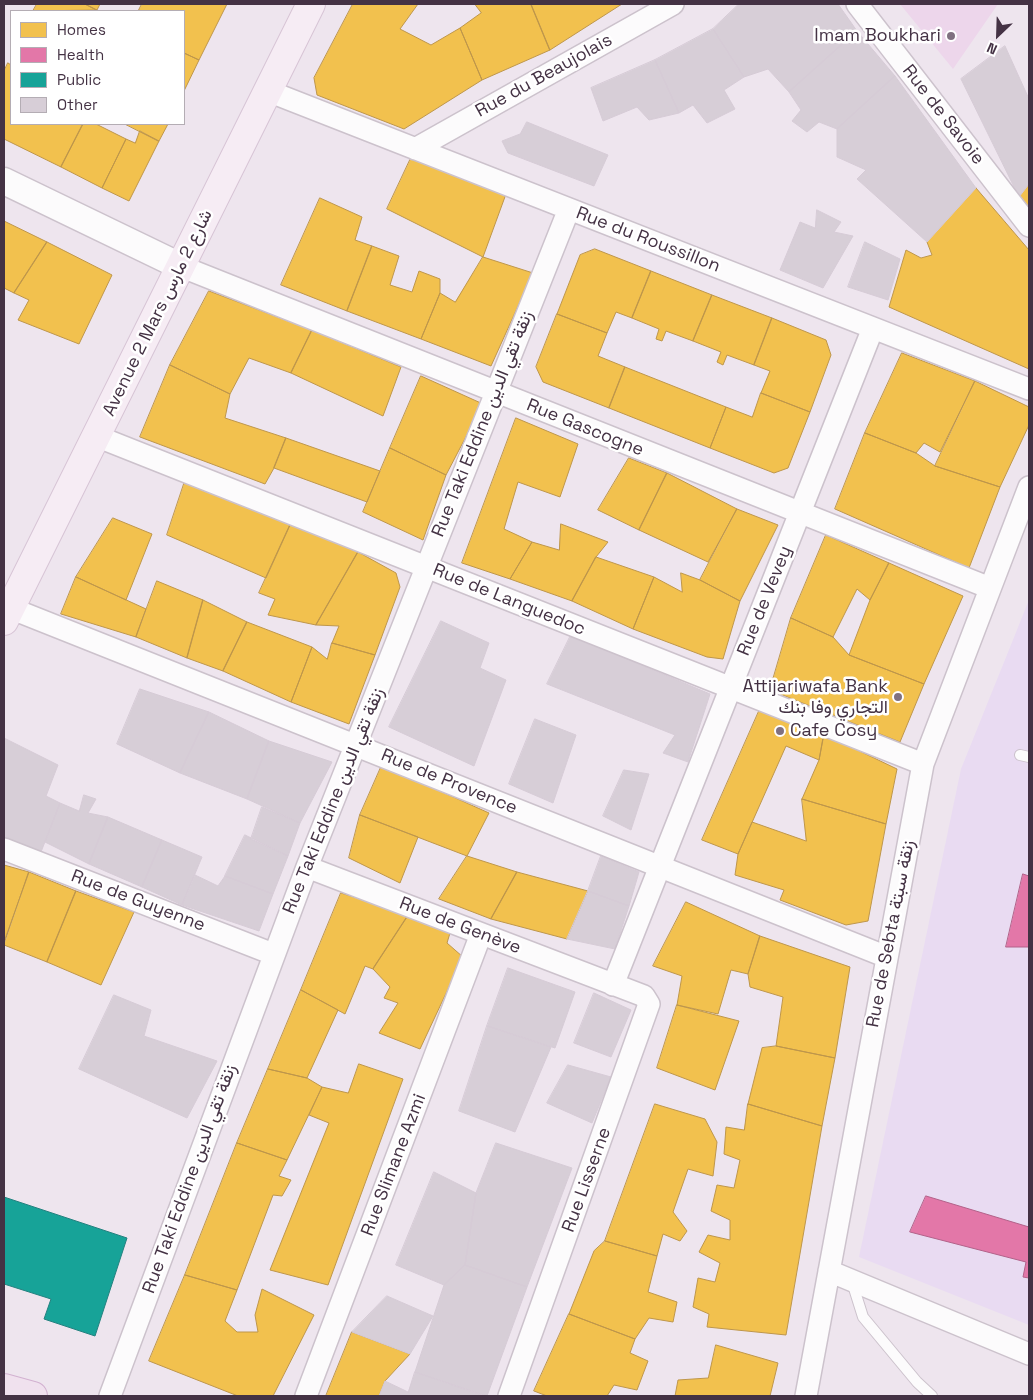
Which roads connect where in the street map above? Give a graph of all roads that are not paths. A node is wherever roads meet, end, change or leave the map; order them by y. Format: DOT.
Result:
graph roads {
  1 [pos="311,4"];
  2 [pos="673,4"];
  3 [pos="857,4"];
  4 [pos="268,91"];
  5 [pos="415,149"];
  6 [pos="4,181"];
  7 [pos="569,209"];
  8 [pos="1029,226"];
  9 [pos="180,266"];
  10 [pos="873,328"];
  11 [pos="1029,389"];
  12 [pos="496,392"];
  13 [pos="96,436"];
  14 [pos="1029,487"];
  15 [pos="800,513"];
  16 [pos="426,567"];
  17 [pos="990,588"];
  18 [pos="7,615"];
  19 [pos="731,688"];
  20 [pos="356,745"];
  21 [pos="923,764"];
  22 [pos="4,849"];
  23 [pos="660,866"];
  24 [pos="307,867"];
  25 [pos="481,934"];
  26 [pos="273,954"];
  27 [pos="887,957"];
  28 [pos="613,985"];
  29 [pos="829,1271"];
  30 [pos="852,1281"];
  31 [pos="1029,1354"];
  32 [pos="4,1388"];
  33 [pos="32,1396"];
  34 [pos="110,1396"];
  35 [pos="306,1396"];
  36 [pos="508,1396"];
  37 [pos="806,1396"];
  38 [pos="932,1396"];
  1 -- 4 [label="main road, Avenue 2 Mars شارع 2 مارس"];
  2 -- 5 [label="street, Rue du Beaujolais"];
  3 -- 8 [label="street, Rue de Savoie"];
  4 -- 5 [label="street, Rue du Roussillon"];
  4 -- 9 [label="main road, Avenue 2 Mars شارع 2 مارس"];
  5 -- 7 [label="street, Rue du Roussillon"];
  6 -- 9 [label="street"];
  7 -- 10 [label="street, Rue du Roussillon"];
  7 -- 12 [label="street, Rue Taki Eddine زنقة تقي الدين"];
  9 -- 12 [label="street, Rue Gascogne"];
  9 -- 13 [label="main road, Avenue 2 Mars شارع 2 مارس"];
  10 -- 11 [label="street, Rue du Roussillon"];
  10 -- 15 [label="street, Rue de Vevey"];
  12 -- 15 [label="street, Rue Gascogne"];
  12 -- 16 [label="street, Rue Taki Eddine زنقة تقي الدين"];
  13 -- 16 [label="street, Rue de Languedoc"];
  13 -- 18 [label="main road, Avenue 2 Mars شارع 2 مارس"];
  14 -- 17 [label="street, Rue de Sebta زنقة سبتة"];
  15 -- 17 [label="street, Rue Gascogne"];
  15 -- 19 [label="street, Rue de Vevey"];
  16 -- 19 [label="street, Rue de Languedoc"];
  16 -- 20 [label="street, Rue Taki Eddine زنقة تقي الدين"];
  17 -- 21 [label="street, Rue de Sebta زنقة سبتة"];
  18 -- 20 [label="street, Rue de Provence"];
  19 -- 21 [label="street, Rue de Languedoc"];
  19 -- 23 [label="street, Rue de Vevey"];
  20 -- 23 [label="street, Rue de Provence"];
  20 -- 24 [label="street, Rue Taki Eddine زنقة تقي الدين"];
  21 -- 27 [label="street, Rue de Sebta زنقة سبتة"];
  22 -- 26 [label="street, Rue de Guyenne"];
  23 -- 27 [label="street, Rue de Provence"];
  23 -- 28 [label="street, Rue de Vevey"];
  24 -- 25 [label="street, Rue de Genève"];
  24 -- 26 [label="street, Rue Taki Eddine زنقة تقي الدين"];
  25 -- 28 [label="street, Rue de Genève"];
  25 -- 35 [label="street, Rue Slimane Azmi"];
  26 -- 34 [label="street, Rue Taki Eddine زنقة تقي الدين"];
  27 -- 29 [label="street, Rue de Sebta زنقة سبتة"];
  28 -- 36 [label="street, Rue Lisserne"];
  29 -- 30 [label="street"];
  29 -- 37 [label="street, Rue de Sebta زنقة سبتة"];
  30 -- 31 [label="street"];
  30 -- 38 [label="lane"];
  32 -- 33 [label="main road"];
}
